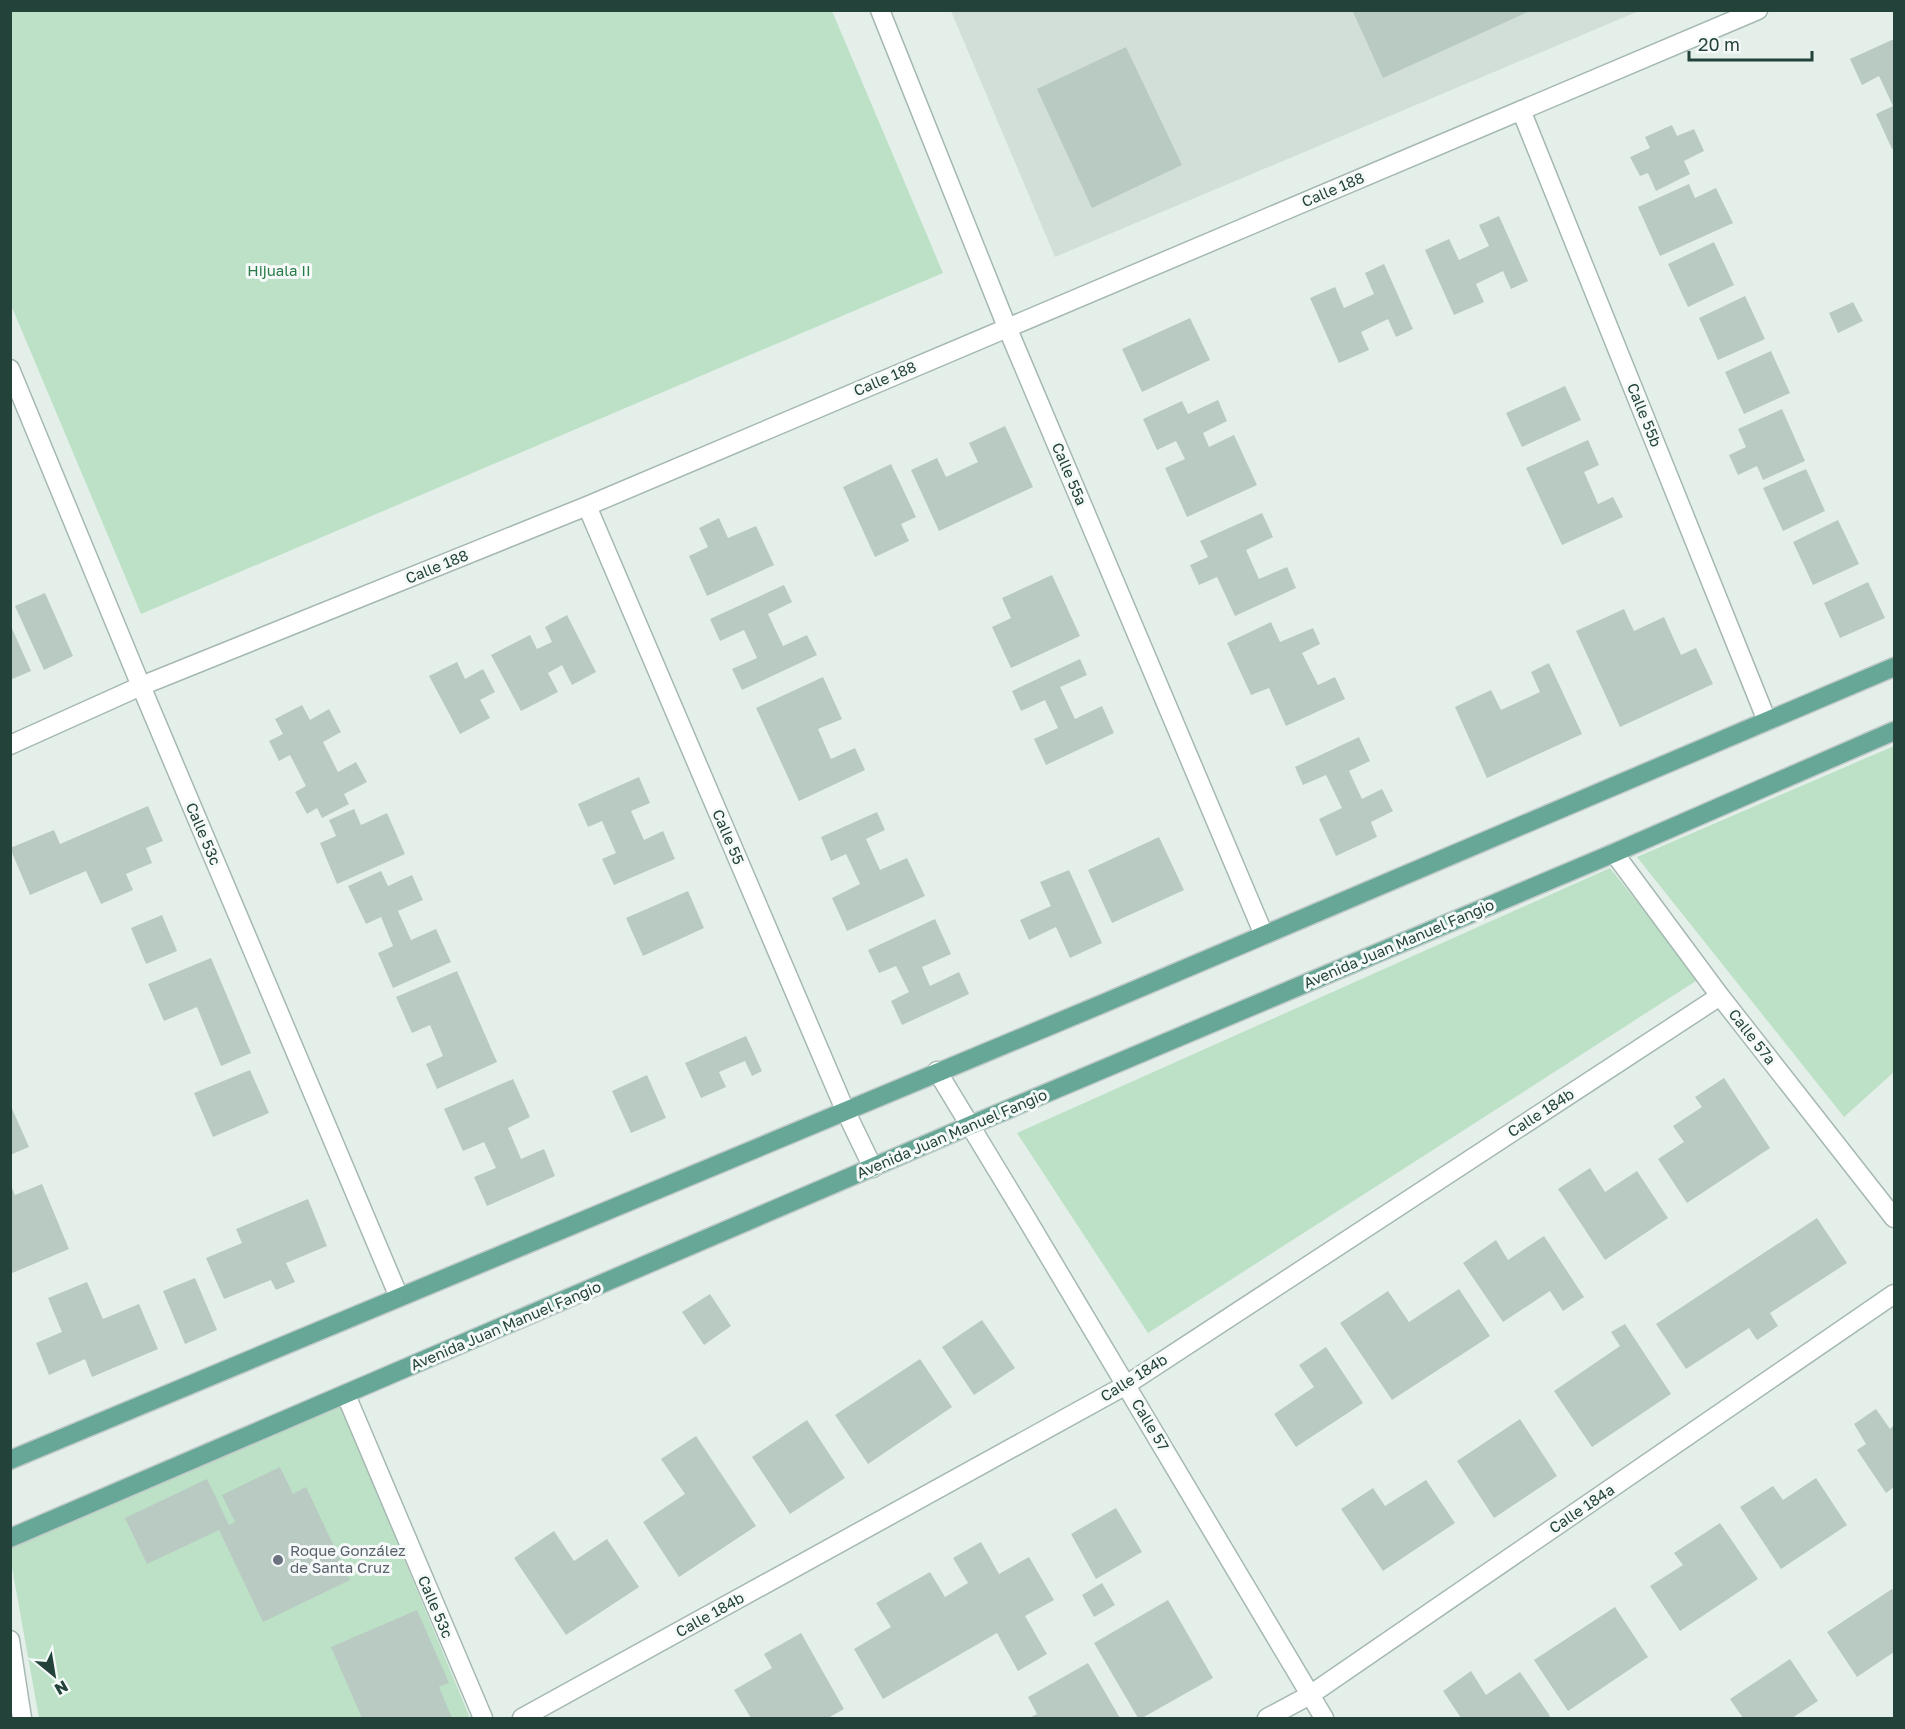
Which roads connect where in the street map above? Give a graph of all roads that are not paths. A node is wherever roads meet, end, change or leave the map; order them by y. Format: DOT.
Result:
graph roads {
  1 [pos="880,10"];
  2 [pos="1758,10"];
  3 [pos="1521,110"];
  4 [pos="1007,327"];
  5 [pos="10,369"];
  6 [pos="586,506"];
  7 [pos="1894,667"];
  8 [pos="141,686"];
  9 [pos="1767,721"];
  10 [pos="1894,731"];
  11 [pos="10,745"];
  12 [pos="1614,853"];
  13 [pos="1264,935"];
  14 [pos="1720,996"];
  15 [pos="937,1071"];
  16 [pos="845,1110"];
  17 [pos="971,1125"];
  18 [pos="873,1168"];
  19 [pos="1894,1218"];
  20 [pos="1894,1294"];
  21 [pos="399,1297"];
  22 [pos="1126,1385"];
  23 [pos="346,1395"];
  24 [pos="10,1460"];
  25 [pos="10,1539"];
  26 [pos="10,1640"];
  27 [pos="1310,1695"];
  28 [pos="22,1719"];
  29 [pos="483,1719"];
  30 [pos="522,1719"];
  31 [pos="1267,1719"];
  32 [pos="1324,1719"];
  1 -- 4 [label="street, Calle 55a"];
  2 -- 3 [label="street, Calle 188"];
  3 -- 4 [label="street, Calle 188"];
  3 -- 9 [label="street, Calle 55b"];
  4 -- 6 [label="street, Calle 188"];
  4 -- 13 [label="street, Calle 55a"];
  5 -- 8 [label="street, Calle 53c"];
  6 -- 8 [label="street, Calle 188"];
  6 -- 16 [label="street, Calle 55"];
  7 -- 9 [label="main road"];
  8 -- 11 [label="street, Calle 188"];
  8 -- 21 [label="street, Calle 53c"];
  9 -- 13 [label="main road"];
  10 -- 12 [label="main road, Avenida Juan Manuel Fangio"];
  12 -- 14 [label="street, Calle 57a"];
  12 -- 17 [label="main road, Avenida Juan Manuel Fangio"];
  13 -- 15 [label="main road"];
  14 -- 19 [label="street, Calle 57a"];
  14 -- 22 [label="street, Calle 184b"];
  15 -- 16 [label="main road"];
  15 -- 17 [label="street, Calle 57"];
  16 -- 18 [label="street, Calle 55"];
  16 -- 21 [label="main road"];
  17 -- 18 [label="main road, Avenida Juan Manuel Fangio"];
  17 -- 22 [label="street, Calle 57"];
  18 -- 23 [label="main road, Avenida Juan Manuel Fangio"];
  20 -- 27 [label="street, Calle 184a"];
  21 -- 24 [label="main road"];
  22 -- 27 [label="street, Calle 57"];
  22 -- 30 [label="street, Calle 184b"];
  23 -- 25 [label="main road, Avenida Juan Manuel Fangio"];
  23 -- 29 [label="street, Calle 53c"];
  26 -- 28 [label="street"];
  27 -- 31 [label="street, Calle 184a"];
  27 -- 32 [label="street, Calle 57"];
}
